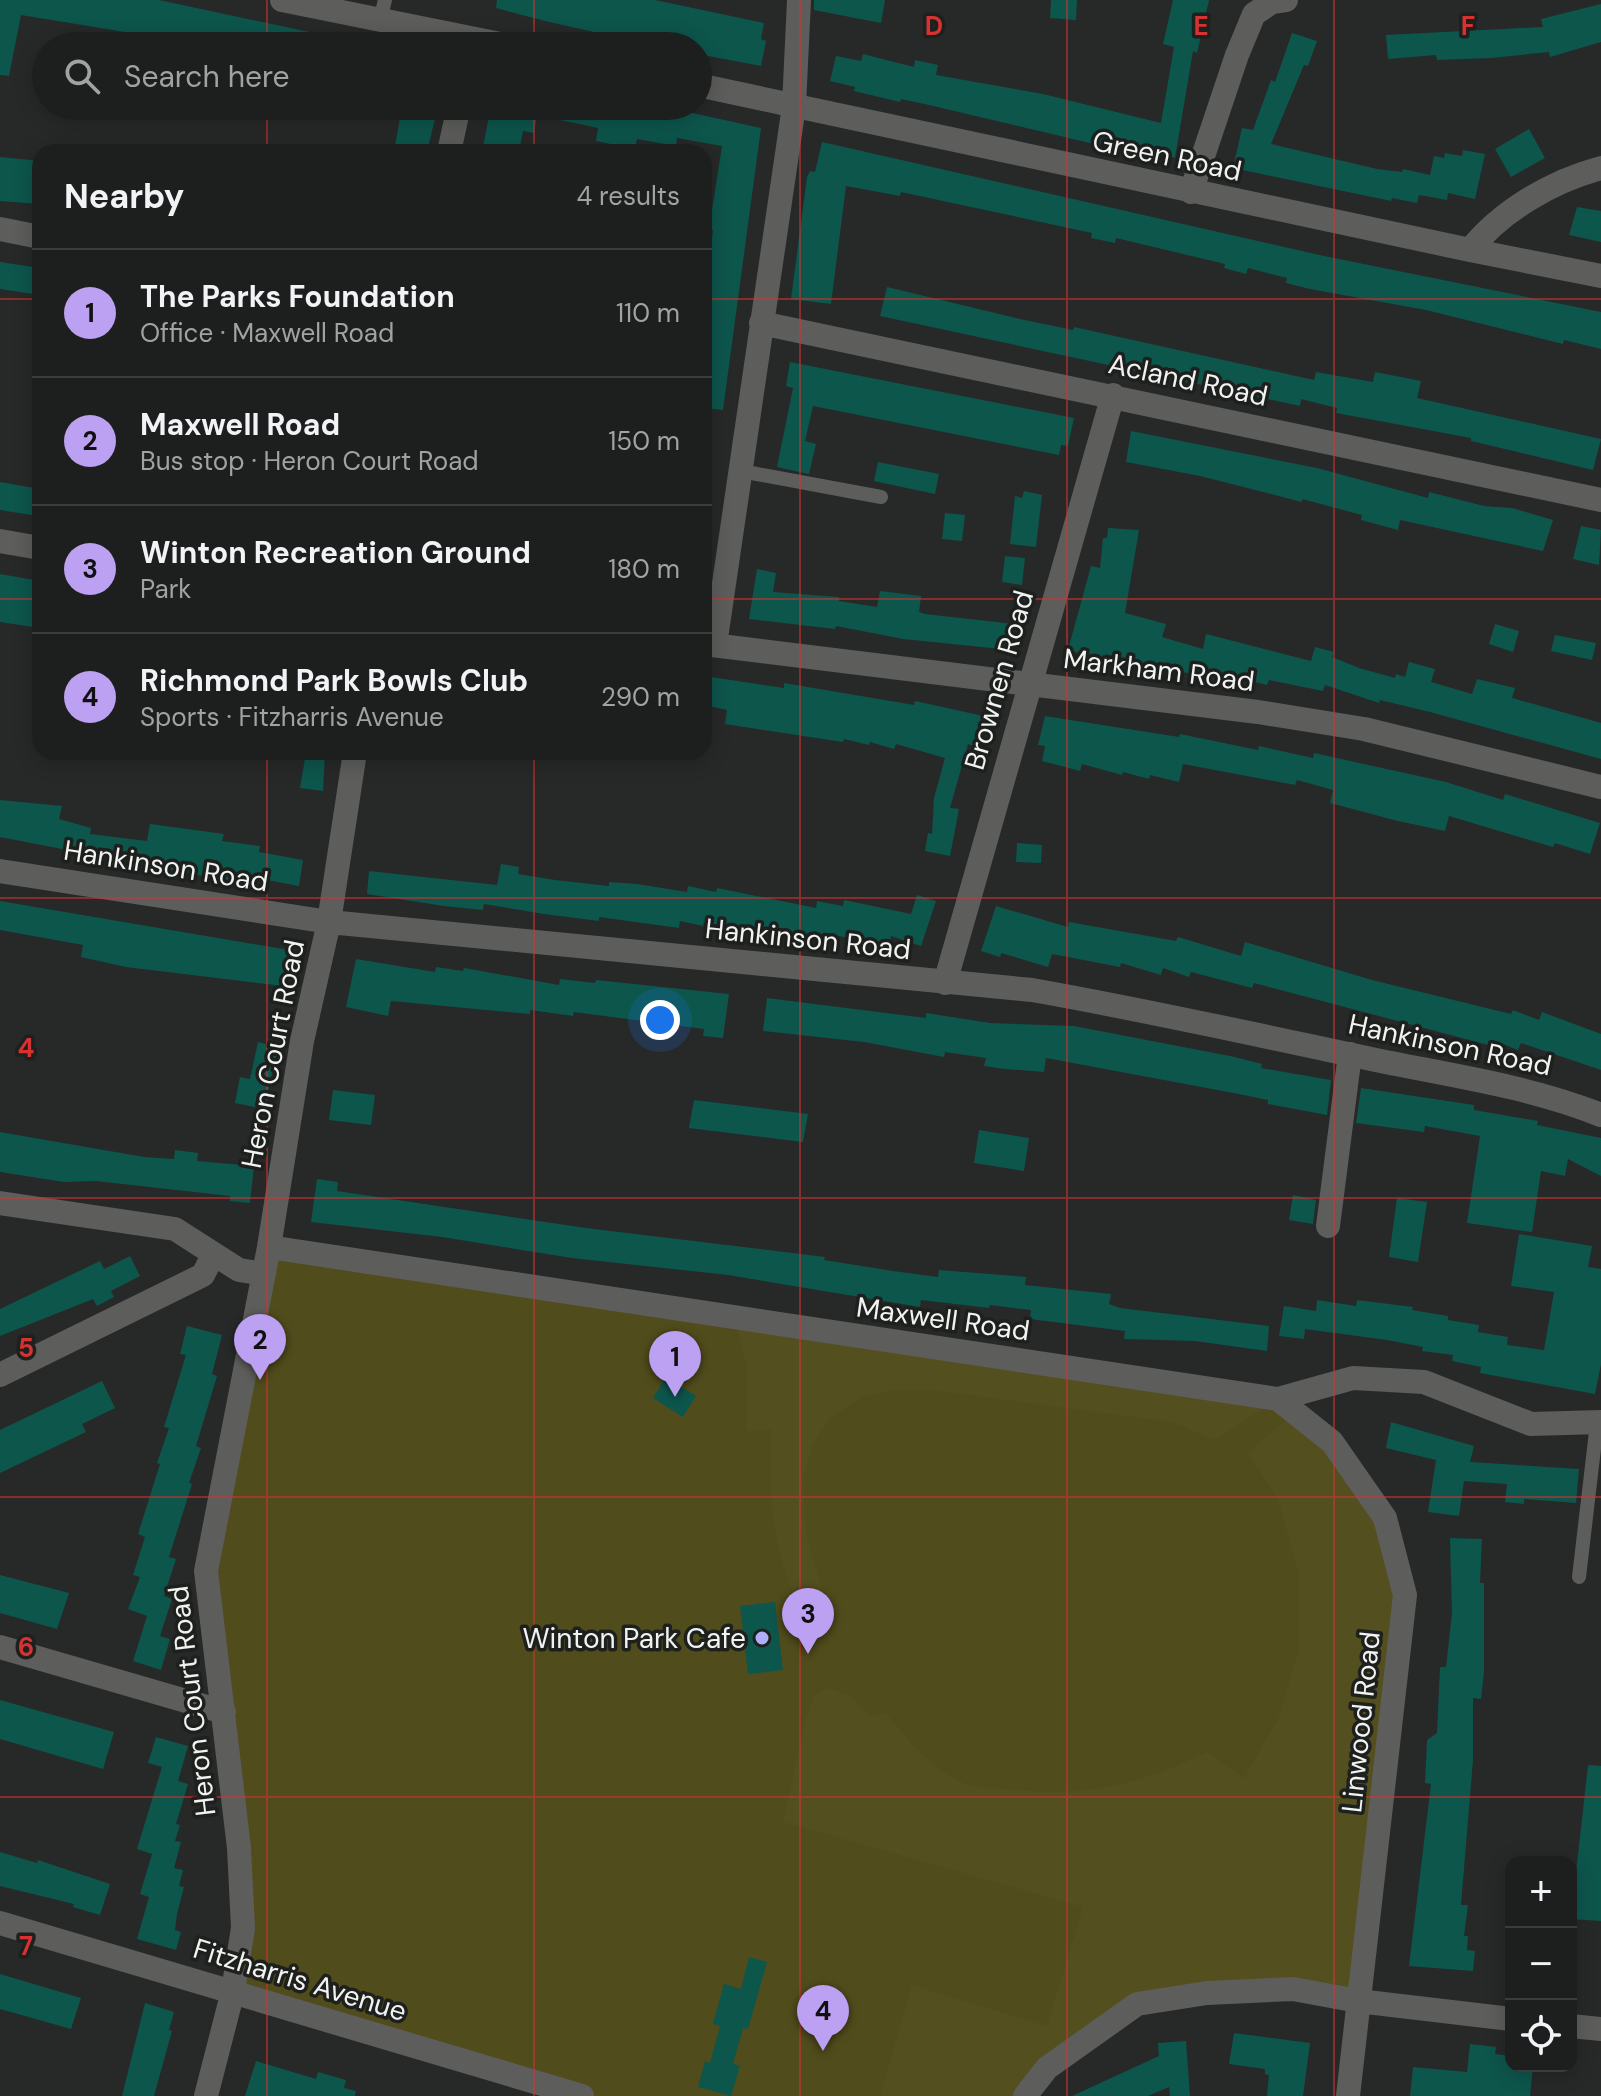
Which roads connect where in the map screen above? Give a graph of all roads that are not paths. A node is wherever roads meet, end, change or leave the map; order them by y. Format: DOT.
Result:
graph roads {
  1 [pos="282,0"];
  2 [pos="799,0"];
  3 [pos="1286,0"];
  4 [pos="1247,7"];
  5 [pos="382,10"];
  6 [pos="445,32"];
  7 [pos="712,88"];
  8 [pos="794,106"];
  9 [pos="456,120"];
  10 [pos="451,144"];
  11 [pos="1601,168"];
  12 [pos="1191,192"];
  13 [pos="0,229"];
  14 [pos="32,235"];
  15 [pos="1470,250"];
  16 [pos="1601,276"];
  17 [pos="761,323"];
  18 [pos="1113,395"];
  19 [pos="741,471"];
  20 [pos="881,497"];
  21 [pos="1601,500"];
  22 [pos="0,541"];
  23 [pos="32,547"];
  24 [pos="712,633"];
  25 [pos="712,644"];
  26 [pos="1029,683"];
  27 [pos="354,760"];
  28 [pos="1601,787"];
  29 [pos="0,871"];
  30 [pos="329,922"];
  31 [pos="945,983"];
  32 [pos="1350,1054"];
  33 [pos="1601,1115"];
  34 [pos="0,1203"];
  35 [pos="1328,1226"];
  36 [pos="269,1247"];
  37 [pos="213,1255"];
  38 [pos="264,1274"];
  39 [pos="0,1375"];
  40 [pos="1278,1399"];
  41 [pos="1599,1423"];
  42 [pos="1579,1577"];
  43 [pos="0,1647"];
  44 [pos="224,1712"];
  45 [pos="0,1923"];
  46 [pos="233,1991"];
  47 [pos="1358,2001"];
  48 [pos="1505,2018"];
  49 [pos="1577,2027"];
  50 [pos="1601,2029"];
  51 [pos="206,2096"];
  52 [pos="582,2096"];
  53 [pos="1025,2096"];
  54 [pos="1348,2096"];
  1 -- 5 [label="street"];
  2 -- 8 [label="street"];
  3 -- 4 [label="street"];
  4 -- 12 [label="street"];
  5 -- 6 [label="street"];
  7 -- 8 [label="street, Green Road"];
  8 -- 12 [label="street, Green Road"];
  8 -- 17 [label="street"];
  9 -- 10 [label="street"];
  11 -- 15 [label="street"];
  12 -- 15 [label="street, Green Road"];
  13 -- 14 [label="street"];
  15 -- 16 [label="street, Green Road"];
  17 -- 18 [label="street, Acland Road"];
  17 -- 19 [label="street"];
  18 -- 21 [label="street, Acland Road"];
  18 -- 26 [label="street, Brownen Road"];
  19 -- 20 [label="lane"];
  19 -- 24 [label="street"];
  22 -- 23 [label="street"];
  25 -- 26 [label="street, Markham Road"];
  26 -- 28 [label="street, Markham Road"];
  26 -- 31 [label="street, Brownen Road"];
  27 -- 30 [label="street, Heron Court Road"];
  29 -- 30 [label="street, Hankinson Road"];
  30 -- 31 [label="street, Hankinson Road"];
  30 -- 36 [label="street, Heron Court Road"];
  31 -- 32 [label="street, Hankinson Road"];
  32 -- 33 [label="street, Hankinson Road"];
  32 -- 35 [label="street"];
  34 -- 37 [label="street"];
  36 -- 38 [label="street, Heron Court Road"];
  36 -- 40 [label="street, Maxwell Road"];
  37 -- 38 [label="street"];
  37 -- 39 [label="street"];
  38 -- 44 [label="street, Heron Court Road"];
  40 -- 41 [label="street, Maxwell Road"];
  40 -- 47 [label="street, Linwood Road"];
  41 -- 42 [label="lane"];
  43 -- 44 [label="street"];
  44 -- 46 [label="street, Heron Court Road"];
  45 -- 46 [label="street, Fitzharris Avenue"];
  46 -- 51 [label="street, Heron Court Road"];
  46 -- 52 [label="street, Fitzharris Avenue"];
  47 -- 48 [label="street"];
  47 -- 53 [label="street"];
  47 -- 54 [label="street, Linwood Road"];
  49 -- 50 [label="street"];
}
